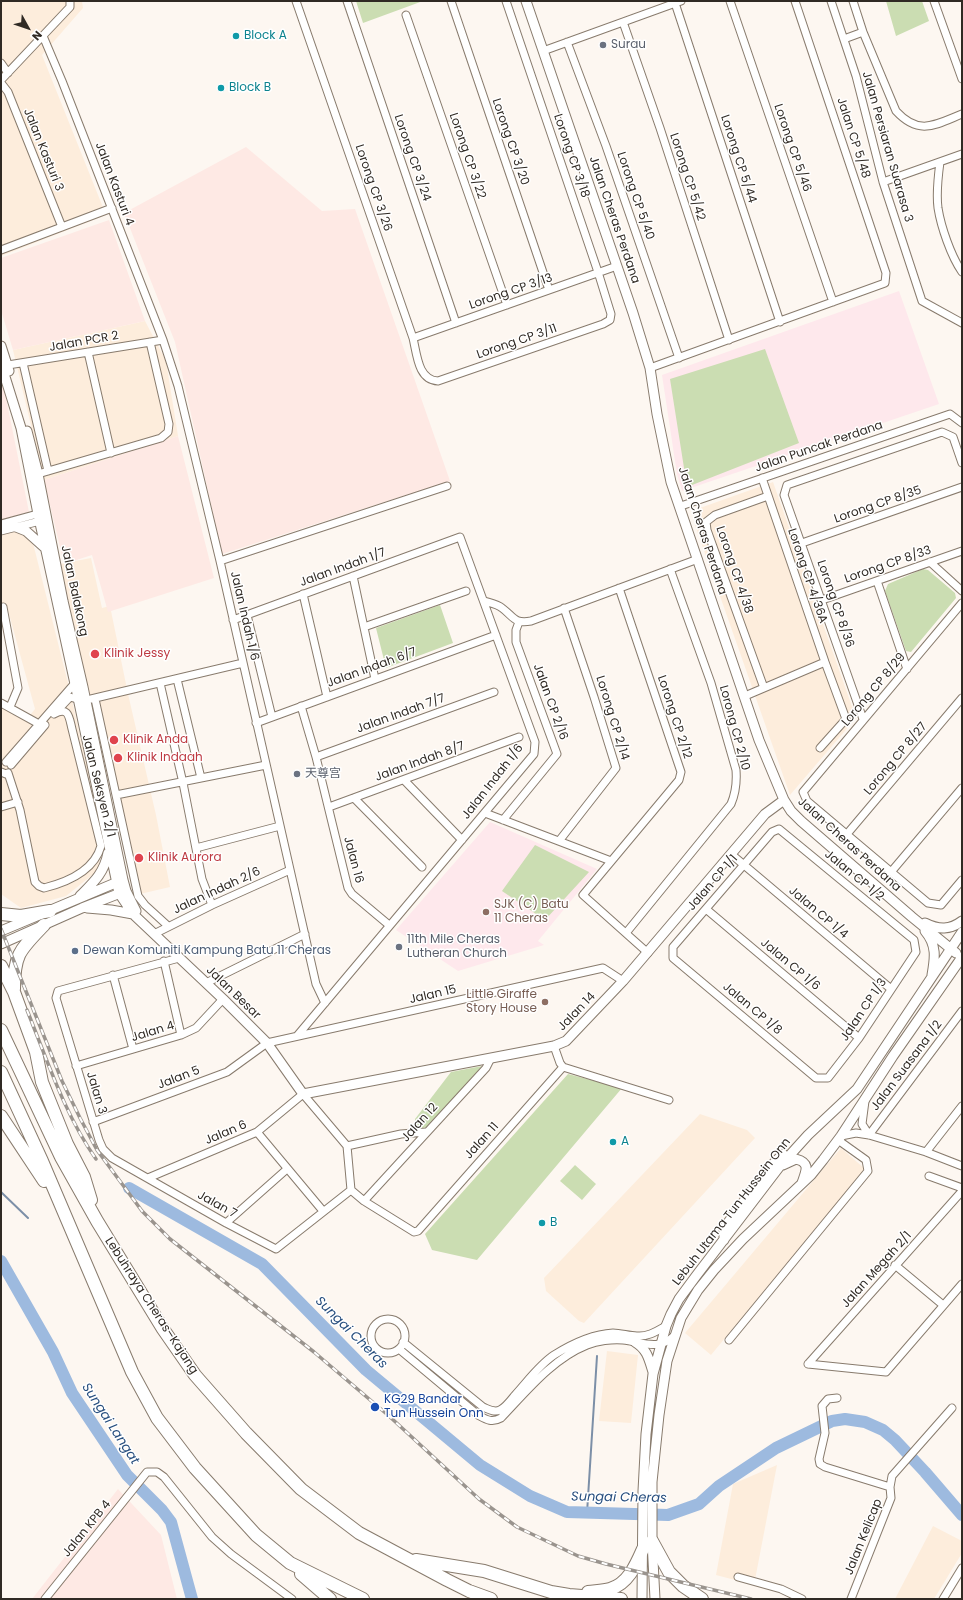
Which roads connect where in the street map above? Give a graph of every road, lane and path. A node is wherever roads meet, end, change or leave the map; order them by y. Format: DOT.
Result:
graph roads {
  1 [pos="70,1"];
  2 [pos="296,1"];
  3 [pos="347,1"];
  4 [pos="451,1"];
  5 [pos="506,1"];
  6 [pos="526,1"];
  7 [pos="730,1"];
  8 [pos="795,1"];
  9 [pos="830,1"];
  10 [pos="853,1"];
  11 [pos="934,1"];
  12 [pos="678,2"];
  13 [pos="406,15"];
  14 [pos="623,22"];
  15 [pos="863,32"];
  16 [pos="43,36"];
  17 [pos="844,39"];
  18 [pos="567,42"];
  19 [pos="543,51"];
  20 [pos="1,63"];
  21 [pos="8,73"];
  22 [pos="962,79"];
  23 [pos="1,82"];
  24 [pos="962,114"];
  25 [pos="962,154"];
  26 [pos="940,162"];
  27 [pos="883,182"];
  28 [pos="112,208"];
  29 [pos="62,227"];
  30 [pos="1,250"];
  31 [pos="617,266"];
  32 [pos="598,272"];
  33 [pos="962,272"];
  34 [pos="549,290"];
  35 [pos="833,302"];
  36 [pos="507,305"];
  37 [pos="610,320"];
  38 [pos="780,322"];
  39 [pos="456,323"];
  40 [pos="962,323"];
  41 [pos="413,338"];
  42 [pos="163,340"];
  43 [pos="729,340"];
  44 [pos="150,342"];
  45 [pos="1,346"];
  46 [pos="88,352"];
  47 [pos="679,358"];
  48 [pos="23,363"];
  49 [pos="4,365"];
  50 [pos="650,368"];
  51 [pos="430,381"];
  52 [pos="962,423"];
  53 [pos="111,453"];
  54 [pos="962,463"];
  55 [pos="48,472"];
  56 [pos="38,474"];
  57 [pos="762,478"];
  58 [pos="447,486"];
  59 [pos="962,487"];
  60 [pos="768,496"];
  61 [pos="680,506"];
  62 [pos="42,517"];
  63 [pos="1,524"];
  64 [pos="16,527"];
  65 [pos="1,531"];
  66 [pos="460,537"];
  67 [pos="802,543"];
  68 [pos="45,548"];
  69 [pos="962,551"];
  70 [pos="698,559"];
  71 [pos="220,561"];
  72 [pos="930,562"];
  73 [pos="670,570"];
  74 [pos="353,576"];
  75 [pos="877,581"];
  76 [pos="619,588"];
  77 [pos="466,591"];
  78 [pos="962,591"];
  79 [pos="303,594"];
  80 [pos="822,600"];
  81 [pos="484,601"];
  82 [pos="962,603"];
  83 [pos="1,608"];
  84 [pos="564,608"];
  85 [pos="247,615"];
  86 [pos="233,620"];
  87 [pos="519,622"];
  88 [pos="364,627"];
  89 [pos="496,635"];
  90 [pos="825,662"];
  91 [pos="243,663"];
  92 [pos="907,669"];
  93 [pos="177,679"];
  94 [pos="375,679"];
  95 [pos="75,683"];
  96 [pos="160,683"];
  97 [pos="764,688"];
  98 [pos="494,692"];
  99 [pos="745,696"];
  100 [pos="326,697"];
  101 [pos="962,698"];
  102 [pos="87,700"];
  103 [pos="1,703"];
  104 [pos="301,706"];
  105 [pos="10,707"];
  106 [pos="54,714"];
  107 [pos="272,717"];
  108 [pos="863,719"];
  109 [pos="256,723"];
  110 [pos="39,724"];
  111 [pos="519,737"];
  112 [pos="820,748"];
  113 [pos="316,758"];
  114 [pos="6,764"];
  115 [pos="266,765"];
  116 [pos="5,772"];
  117 [pos="201,778"];
  118 [pos="404,780"];
  119 [pos="183,783"];
  120 [pos="962,788"];
  121 [pos="116,796"];
  122 [pos="354,798"];
  123 [pos="784,800"];
  124 [pos="18,802"];
  125 [pos="1,807"];
  126 [pos="329,807"];
  127 [pos="485,813"];
  128 [pos="503,820"];
  129 [pos="280,826"];
  130 [pos="779,829"];
  131 [pos="847,834"];
  132 [pos="462,840"];
  133 [pos="558,841"];
  134 [pos="196,848"];
  135 [pos="109,849"];
  136 [pos="731,854"];
  137 [pos="611,861"];
  138 [pos="744,865"];
  139 [pos="422,867"];
  140 [pos="290,870"];
  141 [pos="891,872"];
  142 [pos="82,874"];
  143 [pos="962,880"];
  144 [pos="119,881"];
  145 [pos="90,886"];
  146 [pos="122,892"];
  147 [pos="79,904"];
  148 [pos="212,905"];
  149 [pos="706,909"];
  150 [pos="50,911"];
  151 [pos="1,914"];
  152 [pos="135,916"];
  153 [pos="912,916"];
  154 [pos="962,921"];
  155 [pos="44,925"];
  156 [pos="389,925"];
  157 [pos="168,926"];
  158 [pos="1,931"];
  159 [pos="962,932"];
  160 [pos="626,933"];
  161 [pos="154,934"];
  162 [pos="305,934"];
  163 [pos="914,940"];
  164 [pos="1,944"];
  165 [pos="648,952"];
  166 [pos="958,952"];
  167 [pos="179,958"];
  168 [pos="673,958"];
  169 [pos="164,961"];
  170 [pos="1,966"];
  171 [pos="113,975"];
  172 [pos="931,979"];
  173 [pos="624,981"];
  174 [pos="206,983"];
  175 [pos="891,989"];
  176 [pos="14,992"];
  177 [pos="223,999"];
  178 [pos="325,1003"];
  179 [pos="962,1011"];
  180 [pos="1,1030"];
  181 [pos="181,1035"];
  182 [pos="297,1036"];
  183 [pos="859,1038"];
  184 [pos="267,1044"];
  185 [pos="554,1046"];
  186 [pos="133,1050"];
  187 [pos="491,1058"];
  188 [pos="76,1066"];
  189 [pos="563,1067"];
  190 [pos="1,1072"];
  191 [pos="816,1078"];
  192 [pos="303,1094"];
  193 [pos="849,1097"];
  194 [pos="865,1098"];
  195 [pos="669,1100"];
  196 [pos="962,1106"];
  197 [pos="1,1115"];
  198 [pos="93,1122"];
  199 [pos="257,1132"];
  200 [pos="426,1132"];
  201 [pos="869,1135"];
  202 [pos="839,1138"];
  203 [pos="347,1146"];
  204 [pos="926,1152"];
  205 [pos="780,1166"];
  206 [pos="962,1166"];
  207 [pos="287,1169"];
  208 [pos="929,1176"];
  209 [pos="148,1178"];
  210 [pos="801,1184"];
  211 [pos="962,1189"];
  212 [pos="351,1190"];
  213 [pos="364,1201"];
  214 [pos="61,1205"];
  215 [pos="323,1211"];
  216 [pos="97,1221"];
  217 [pos="226,1223"];
  218 [pos="724,1240"];
  219 [pos="895,1266"];
  220 [pos="962,1284"];
  221 [pos="943,1305"];
  222 [pos="666,1326"];
  223 [pos="675,1336"];
  224 [pos="728,1340"];
  225 [pos="403,1342"];
  226 [pos="635,1342"];
  227 [pos="661,1344"];
  228 [pos="399,1349"];
  229 [pos="653,1374"];
  230 [pos="837,1398"];
  231 [pos="952,1408"];
  232 [pos="890,1488"];
  233 [pos="652,1541"];
  234 [pos="642,1549"];
  235 [pos="405,1558"];
  236 [pos="290,1563"];
  237 [pos="962,1568"];
  238 [pos="738,1577"];
  239 [pos="569,1595"];
  240 [pos="45,1599"];
  241 [pos="292,1599"];
  242 [pos="330,1599"];
  243 [pos="363,1599"];
  244 [pos="492,1599"];
  245 [pos="621,1599"];
  246 [pos="642,1599"];
  247 [pos="655,1599"];
  248 [pos="702,1599"];
  249 [pos="802,1599"];
  250 [pos="851,1599"];
  251 [pos="942,1599"];
  1 -- 16 [label="street"];
  2 -- 41 [label="street, Lorong CP 3/26"];
  3 -- 39 [label="street, Lorong CP 3/24"];
  4 -- 34 [label="street, Lorong CP 3/20"];
  5 -- 32 [label="street, Lorong CP 3/18"];
  6 -- 19 [label="street, Jalan Cheras Perdana"];
  7 -- 35 [label="street, Lorong CP 5/46"];
  8 -- 35 [label="street, Jalan CP 5/48"];
  9 -- 17 [label="street, Jalan Persiaran Suarasa 3"];
  10 -- 15 [label="street"];
  11 -- 22 [label="street"];
  12 -- 14 [label="street"];
  12 -- 38 [label="street, Lorong CP 5/44"];
  13 -- 36 [label="street, Lorong CP 3/22"];
  14 -- 18 [label="street"];
  14 -- 43 [label="street, Lorong CP 5/42"];
  15 -- 17 [label="street"];
  15 -- 24 [label="street"];
  16 -- 21 [label="street"];
  16 -- 28 [label="street, Jalan Kasturi 4"];
  17 -- 27 [label="street, Jalan Persiaran Suarasa 3"];
  18 -- 19 [label="street"];
  18 -- 47 [label="street, Lorong CP 5/40"];
  19 -- 31 [label="street, Jalan Cheras Perdana"];
  20 -- 21 [label="street"];
  21 -- 23 [label="street"];
  23 -- 29 [label="street, Jalan Kasturi 3"];
  25 -- 26 [label="street"];
  26 -- 27 [label="street"];
  26 -- 33 [label="street"];
  27 -- 40 [label="street, Jalan Persiaran Suarasa 3"];
  28 -- 29 [label="street"];
  28 -- 42 [label="street, Jalan Kasturi 4"];
  29 -- 30 [label="street"];
  31 -- 32 [label="street, Lorong CP 3/13"];
  31 -- 50 [label="street, Jalan Cheras Perdana"];
  32 -- 34 [label="street, Lorong CP 3/13"];
  32 -- 37 [label="street, Lorong CP 3/18"];
  34 -- 36 [label="street, Lorong CP 3/13"];
  35 -- 38 [label="street"];
  36 -- 39 [label="street, Lorong CP 3/13"];
  37 -- 51 [label="street, Lorong CP 3/11"];
  38 -- 43 [label="street"];
  39 -- 41 [label="street, Lorong CP 3/13"];
  41 -- 51 [label="street, Lorong CP 3/26"];
  42 -- 44 [label="street, Jalan PCR 2"];
  42 -- 71 [label="street, Jalan Indah 1/6"];
  43 -- 47 [label="street"];
  44 -- 46 [label="street, Jalan PCR 2"];
  44 -- 53 [label="street"];
  45 -- 49 [label="street, Jalan Balakong"];
  46 -- 48 [label="street, Jalan PCR 2"];
  46 -- 53 [label="street"];
  47 -- 50 [label="street"];
  48 -- 49 [label="street, Jalan PCR 2"];
  48 -- 55 [label="street"];
  49 -- 56 [label="street, Jalan Balakong"];
  49 -- 62 [label="street, Jalan Balakong"];
  50 -- 61 [label="street, Jalan Cheras Perdana"];
  52 -- 57 [label="street, Jalan Puncak Perdana"];
  53 -- 55 [label="street"];
  54 -- 67 [label="street, Lorong CP 8/36"];
  55 -- 56 [label="street"];
  56 -- 62 [label="street, Jalan Balakong"];
  57 -- 60 [label="street, Lorong CP 4/36A"];
  57 -- 61 [label="street, Jalan Puncak Perdana"];
  58 -- 71 [label="street, Jalan Indah 1/6"];
  59 -- 67 [label="street, Lorong CP 8/35"];
  60 -- 90 [label="street, Lorong CP 4/36A"];
  60 -- 97 [label="street, Lorong CP 4/38"];
  61 -- 70 [label="street, Jalan Cheras Perdana"];
  62 -- 63 [label="street"];
  62 -- 64 [label="street"];
  62 -- 68 [label="street, Jalan Balakong"];
  62 -- 102 [label="street, Jalan Balakong"];
  64 -- 65 [label="street"];
  64 -- 68 [label="street"];
  66 -- 74 [label="street, Jalan Indah 1/7"];
  66 -- 81 [label="street, Jalan Indah 1/6"];
  67 -- 80 [label="street, Lorong CP 8/36"];
  68 -- 95 [label="street, Jalan Balakong"];
  69 -- 72 [label="street, Lorong CP 8/33"];
  70 -- 73 [label="street"];
  70 -- 99 [label="street, Jalan Cheras Perdana"];
  71 -- 86 [label="street, Jalan Indah 1/6"];
  72 -- 75 [label="street, Lorong CP 8/33"];
  72 -- 78 [label="street"];
  73 -- 76 [label="street"];
  73 -- 160 [label="street, Lorong CP 2/10"];
  74 -- 79 [label="street, Jalan Indah 1/7"];
  74 -- 88 [label="street"];
  75 -- 80 [label="street, Lorong CP 8/33"];
  75 -- 92 [label="street"];
  76 -- 84 [label="street"];
  76 -- 137 [label="street, Lorong CP 2/12"];
  77 -- 88 [label="street"];
  79 -- 85 [label="street, Jalan Indah 1/7"];
  79 -- 100 [label="street"];
  80 -- 108 [label="street, Lorong CP 8/36"];
  81 -- 87 [label="street"];
  81 -- 89 [label="street, Jalan Indah 1/6"];
  82 -- 92 [label="street, Lorong CP 8/29"];
  83 -- 105 [label="street"];
  84 -- 87 [label="street"];
  84 -- 133 [label="street, Lorong CP 2/14"];
  85 -- 86 [label="street, Jalan Indah 1/7"];
  85 -- 107 [label="street"];
  86 -- 91 [label="street, Jalan Indah 1/6"];
  87 -- 128 [label="street, Jalan CP 2/16"];
  88 -- 94 [label="street"];
  89 -- 94 [label="street, Jalan Indah 6/7"];
  89 -- 127 [label="street, Jalan Indah 1/6"];
  90 -- 97 [label="street"];
  90 -- 112 [label="street, Lorong CP 4/36A"];
  91 -- 93 [label="street"];
  91 -- 109 [label="street, Jalan Indah 1/6"];
  92 -- 108 [label="street, Lorong CP 8/29"];
  93 -- 96 [label="street"];
  93 -- 117 [label="street"];
  94 -- 100 [label="street, Jalan Indah 6/7"];
  95 -- 102 [label="street, Jalan Balakong"];
  95 -- 110 [label="street"];
  96 -- 102 [label="street"];
  96 -- 119 [label="street"];
  97 -- 99 [label="street"];
  98 -- 113 [label="street, Jalan Indah 7/7"];
  99 -- 123 [label="street, Jalan Cheras Perdana"];
  100 -- 104 [label="street, Jalan Indah 6/7"];
  101 -- 131 [label="street, Lorong CP 8/27"];
  102 -- 106 [label="street"];
  102 -- 121 [label="street"];
  102 -- 135 [label="street, Jalan Balakong"];
  102 -- 144 [label="street, Jalan Balakong"];
  103 -- 105 [label="street"];
  104 -- 107 [label="street, Jalan Indah 6/7"];
  104 -- 113 [label="street, Jalan 16"];
  105 -- 110 [label="street"];
  106 -- 114 [label="street"];
  106 -- 142 [label="street, Jalan Seksyen 2/1"];
  107 -- 109 [label="street, Jalan Indah 6/7"];
  108 -- 131 [label="street, Lorong CP 8/29"];
  109 -- 115 [label="street, Jalan Indah 1/6"];
  110 -- 114 [label="street"];
  111 -- 118 [label="street, Jalan Indah 8/7"];
  113 -- 126 [label="street, Jalan 16"];
  114 -- 116 [label="street"];
  115 -- 117 [label="street"];
  115 -- 129 [label="street, Jalan Indah 1/6"];
  116 -- 124 [label="street"];
  117 -- 119 [label="street"];
  118 -- 122 [label="street, Jalan Indah 8/7"];
  118 -- 132 [label="street"];
  119 -- 121 [label="street"];
  119 -- 134 [label="street"];
  120 -- 141 [label="street"];
  121 -- 157 [label="street"];
  122 -- 126 [label="street, Jalan Indah 8/7"];
  122 -- 139 [label="street"];
  123 -- 136 [label="street, Jalan 14"];
  123 -- 153 [label="street, Jalan Cheras Perdana"];
  124 -- 125 [label="street"];
  124 -- 142 [label="street"];
  126 -- 156 [label="street, Jalan 16"];
  127 -- 128 [label="street"];
  127 -- 132 [label="street, Jalan Indah 1/6"];
  128 -- 133 [label="street"];
  129 -- 134 [label="street"];
  129 -- 140 [label="street, Jalan Indah 1/6"];
  130 -- 138 [label="street, Jalan CP 1/1"];
  130 -- 163 [label="street, Jalan CP 1/2"];
  131 -- 141 [label="street"];
  132 -- 156 [label="street, Jalan Indah 1/6"];
  133 -- 137 [label="street"];
  134 -- 148 [label="street"];
  135 -- 144 [label="street, Jalan Balakong"];
  135 -- 145 [label="street"];
  136 -- 138 [label="street, Jalan CP 1/4"];
  136 -- 165 [label="street, Jalan 14"];
  137 -- 160 [label="street, Lorong CP 2/12"];
  138 -- 149 [label="street, Jalan CP 1/1"];
  138 -- 175 [label="street, Jalan CP 1/4"];
  140 -- 148 [label="street, Jalan Indah 2/6"];
  140 -- 162 [label="street, Jalan Indah 1/6"];
  141 -- 143 [label="street"];
  142 -- 145 [label="street"];
  144 -- 146 [label="street"];
  144 -- 147 [label="street"];
  145 -- 147 [label="street"];
  146 -- 147 [label="street"];
  146 -- 152 [label="street, Jalan Besar"];
  147 -- 150 [label="street"];
  147 -- 152 [label="street"];
  147 -- 155 [label="street"];
  148 -- 157 [label="street, Jalan Indah 2/6"];
  149 -- 168 [label="street, Jalan CP 1/1"];
  149 -- 183 [label="street, Jalan CP 1/6"];
  150 -- 151 [label="highway"];
  150 -- 158 [label="street"];
  152 -- 161 [label="street, Jalan Besar"];
  153 -- 154 [label="street"];
  153 -- 166 [label="street, Jalan Cheras Perdana"];
  153 -- 172 [label="street"];
  155 -- 164 [label="street"];
  155 -- 176 [label="highway"];
  156 -- 178 [label="street, Jalan Indah 1/6"];
  157 -- 161 [label="street, Jalan Indah 2/6"];
  159 -- 166 [label="street, Lebuh Utama Tun Hussein Onn"];
  160 -- 165 [label="street"];
  161 -- 167 [label="street, Jalan Besar"];
  162 -- 174 [label="street"];
  162 -- 178 [label="street, Jalan Indah 1/6"];
  163 -- 175 [label="street, Jalan CP 1/3"];
  165 -- 173 [label="street, Jalan 14"];
  166 -- 172 [label="street, Lebuh Utama Tun Hussein Onn"];
  166 -- 194 [label="street, Lebuh Utama Tun Hussein Onn"];
  167 -- 169 [label="street"];
  167 -- 174 [label="street, Jalan Besar"];
  168 -- 191 [label="street, Jalan CP 1/8"];
  169 -- 171 [label="street"];
  169 -- 181 [label="street"];
  170 -- 176 [label="highway"];
  171 -- 186 [label="street"];
  171 -- 188 [label="street, Jalan 3"];
  172 -- 193 [label="street, Lebuh Utama Tun Hussein Onn"];
  173 -- 182 [label="street, Jalan 15"];
  173 -- 185 [label="street, Jalan 14"];
  174 -- 177 [label="street, Jalan Besar"];
  175 -- 183 [label="street, Jalan CP 1/3"];
  176 -- 216 [label="highway"];
  177 -- 181 [label="street, Jalan 4"];
  177 -- 184 [label="street, Jalan Besar"];
  178 -- 182 [label="street, Jalan Indah 1/6"];
  179 -- 201 [label="street, Jalan Suasana 1/2"];
  180 -- 216 [label="highway, Lebuhraya Cheras–Kajang"];
  181 -- 186 [label="street, Jalan 4"];
  182 -- 184 [label="street, Jalan 15"];
  183 -- 191 [label="street, Jalan CP 1/3"];
  184 -- 192 [label="street, Jalan Besar"];
  184 -- 198 [label="street, Jalan 5"];
  185 -- 187 [label="street, Jalan 14"];
  185 -- 189 [label="street"];
  186 -- 188 [label="street, Jalan 4"];
  187 -- 192 [label="street, Jalan 14"];
  187 -- 200 [label="street, Jalan 12"];
  188 -- 198 [label="street, Jalan 3"];
  189 -- 195 [label="street"];
  189 -- 213 [label="street, Jalan 11"];
  190 -- 214 [label="highway"];
  192 -- 199 [label="street, Jalan 6"];
  192 -- 203 [label="street"];
  193 -- 205 [label="street, Lebuh Utama Tun Hussein Onn"];
  193 -- 218 [label="street"];
  194 -- 201 [label="street"];
  194 -- 202 [label="street, Lebuh Utama Tun Hussein Onn"];
  196 -- 204 [label="street"];
  197 -- 214 [label="highway"];
  198 -- 209 [label="street, Jalan 3"];
  199 -- 207 [label="street"];
  199 -- 209 [label="street, Jalan 6"];
  200 -- 203 [label="street"];
  200 -- 213 [label="street, Jalan 12"];
  201 -- 202 [label="street"];
  201 -- 204 [label="street"];
  202 -- 210 [label="street, Lebuh Utama Tun Hussein Onn"];
  202 -- 224 [label="street"];
  203 -- 212 [label="street"];
  204 -- 206 [label="street"];
  205 -- 210 [label="street"];
  205 -- 218 [label="street, Lebuh Utama Tun Hussein Onn"];
  207 -- 215 [label="street"];
  207 -- 217 [label="street"];
  208 -- 211 [label="street"];
  209 -- 217 [label="street, Jalan 7"];
  210 -- 223 [label="street, Lebuh Utama Tun Hussein Onn"];
  211 -- 219 [label="street, Jalan Megah 2/1"];
  212 -- 213 [label="street"];
  212 -- 215 [label="street"];
  214 -- 236 [label="highway"];
  215 -- 217 [label="street, Jalan 7"];
  216 -- 235 [label="highway, Lebuhraya Cheras–Kajang"];
  218 -- 222 [label="street, Lebuh Utama Tun Hussein Onn"];
  219 -- 221 [label="street"];
  219 -- 221 [label="street, Jalan Megah 2/1"];
  220 -- 221 [label="street"];
  222 -- 225 [label="street"];
  222 -- 227 [label="street, Lebuh Utama Tun Hussein Onn"];
  223 -- 227 [label="street"];
  223 -- 233 [label="street, Lebuh Utama Tun Hussein Onn"];
  225 -- 228 [label="street"];
  225 -- 228 [label="street"];
  226 -- 227 [label="street"];
  226 -- 228 [label="street"];
  226 -- 229 [label="street"];
  227 -- 229 [label="street, Lebuh Utama Tun Hussein Onn"];
  229 -- 234 [label="street, Lebuh Utama Tun Hussein Onn"];
  230 -- 232 [label="street"];
  231 -- 232 [label="street, Jalan Kelicap"];
  232 -- 250 [label="street, Jalan Kelicap"];
  233 -- 247 [label="street, Lebuh Utama Tun Hussein Onn"];
  233 -- 248 [label="highway"];
  234 -- 239 [label="highway"];
  234 -- 246 [label="street, Lebuh Utama Tun Hussein Onn"];
  235 -- 239 [label="highway"];
  235 -- 244 [label="highway, Lebuhraya Cheras–Kajang"];
  236 -- 242 [label="highway"];
  236 -- 243 [label="highway"];
  237 -- 251 [label="street"];
  238 -- 249 [label="street"];
  239 -- 245 [label="highway"];
  240 -- 241 [label="street, Jalan KPB 4"];
}
